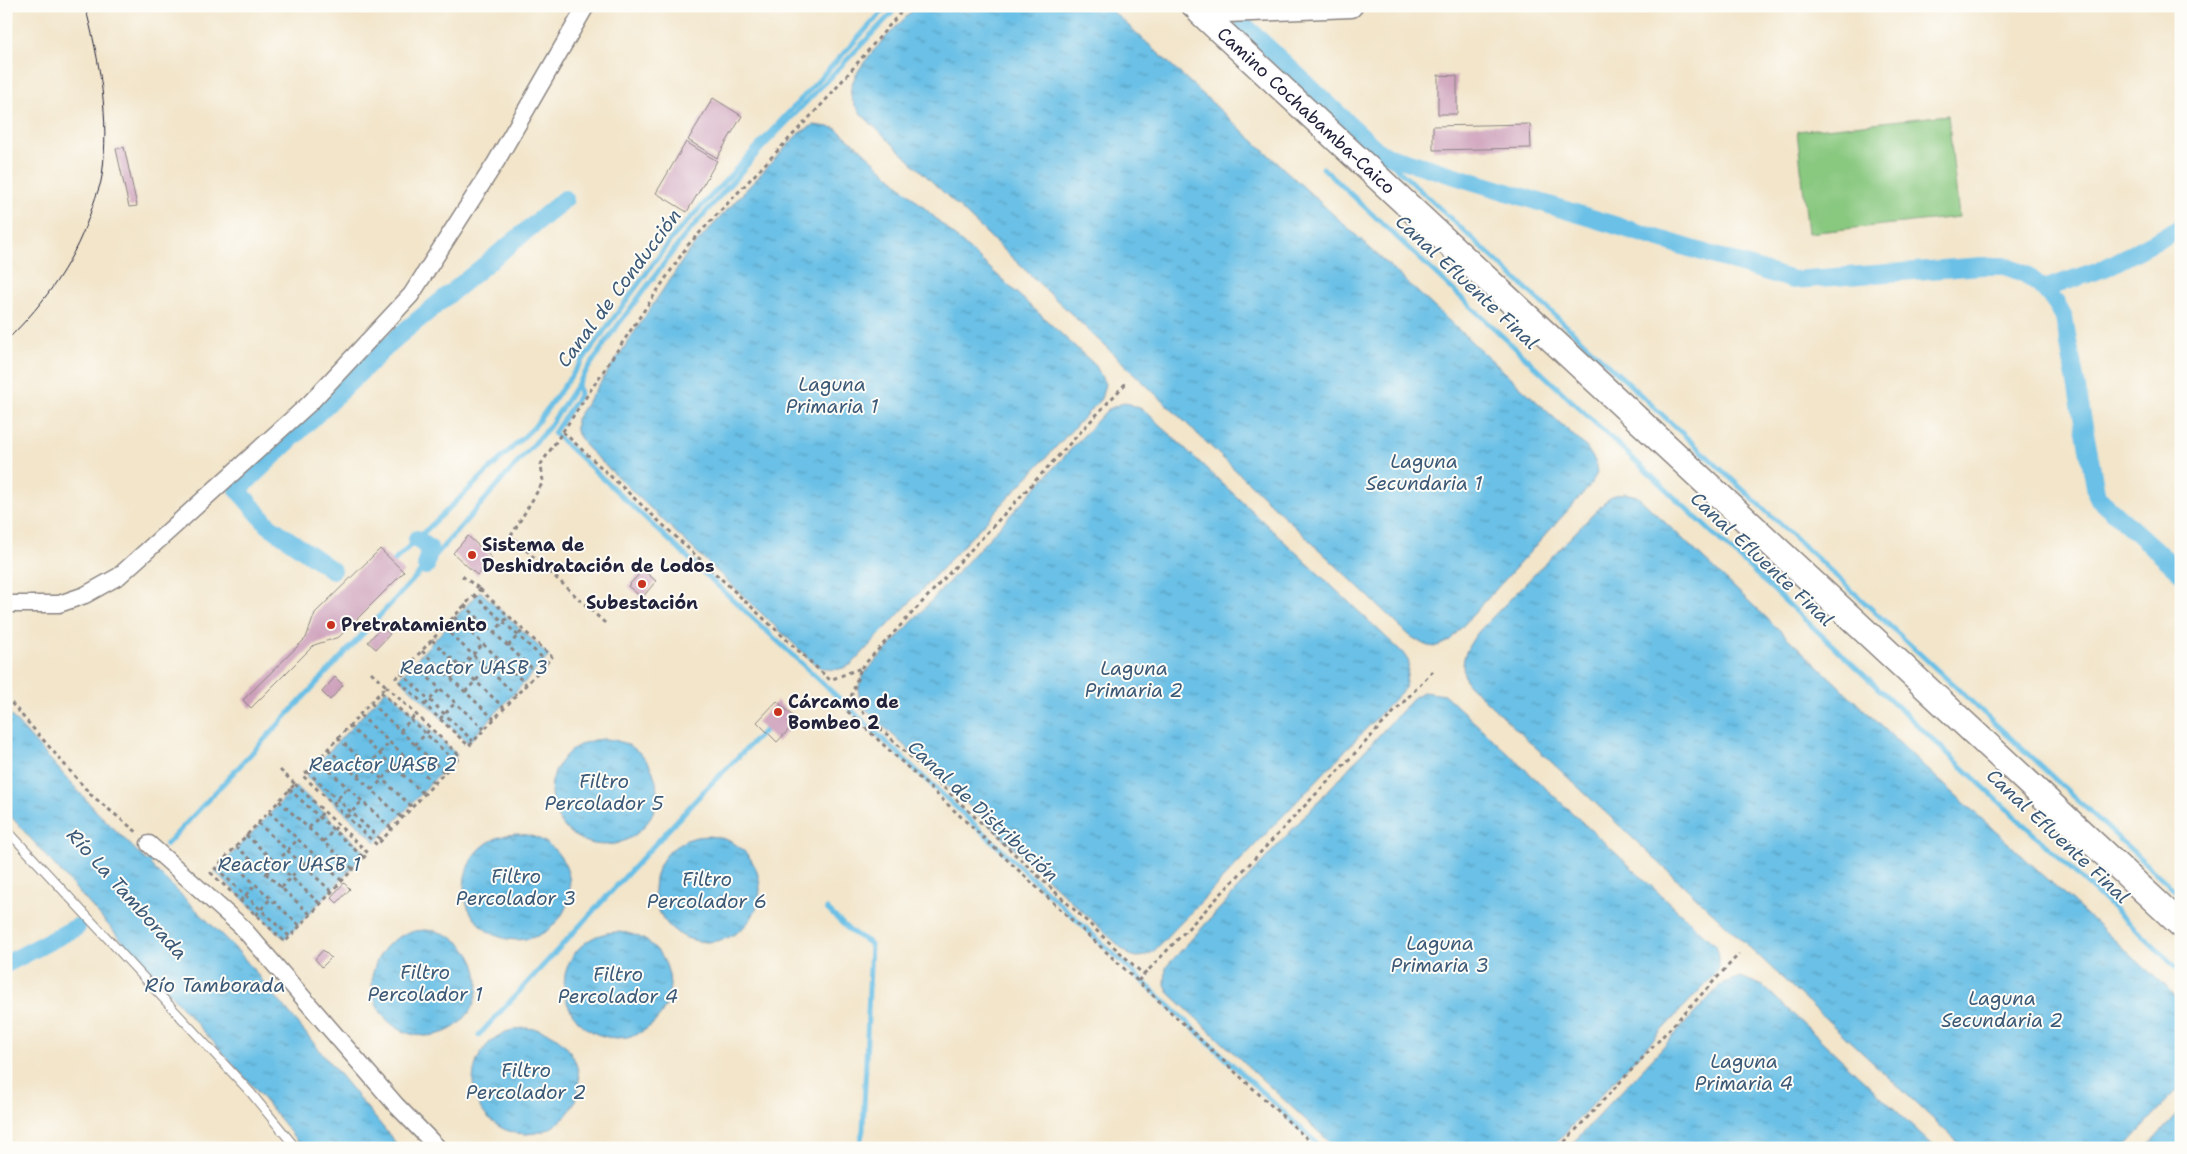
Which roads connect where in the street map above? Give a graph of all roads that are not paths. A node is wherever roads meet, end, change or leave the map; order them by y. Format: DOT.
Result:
graph roads {
  1 [pos="586,6"];
  2 [pos="1350,6"];
  3 [pos="1196,9"];
  4 [pos="6,604"];
  5 [pos="6,829"];
  6 [pos="149,844"];
  7 [pos="2181,925"];
  8 [pos="296,1148"];
  9 [pos="438,1148"];
  1 -- 4 [label="street"];
  2 -- 3 [label="main road"];
  3 -- 7 [label="main road, Camino Cochabamba-Caico"];
  5 -- 8 [label="lane"];
  6 -- 9 [label="street"];
}
